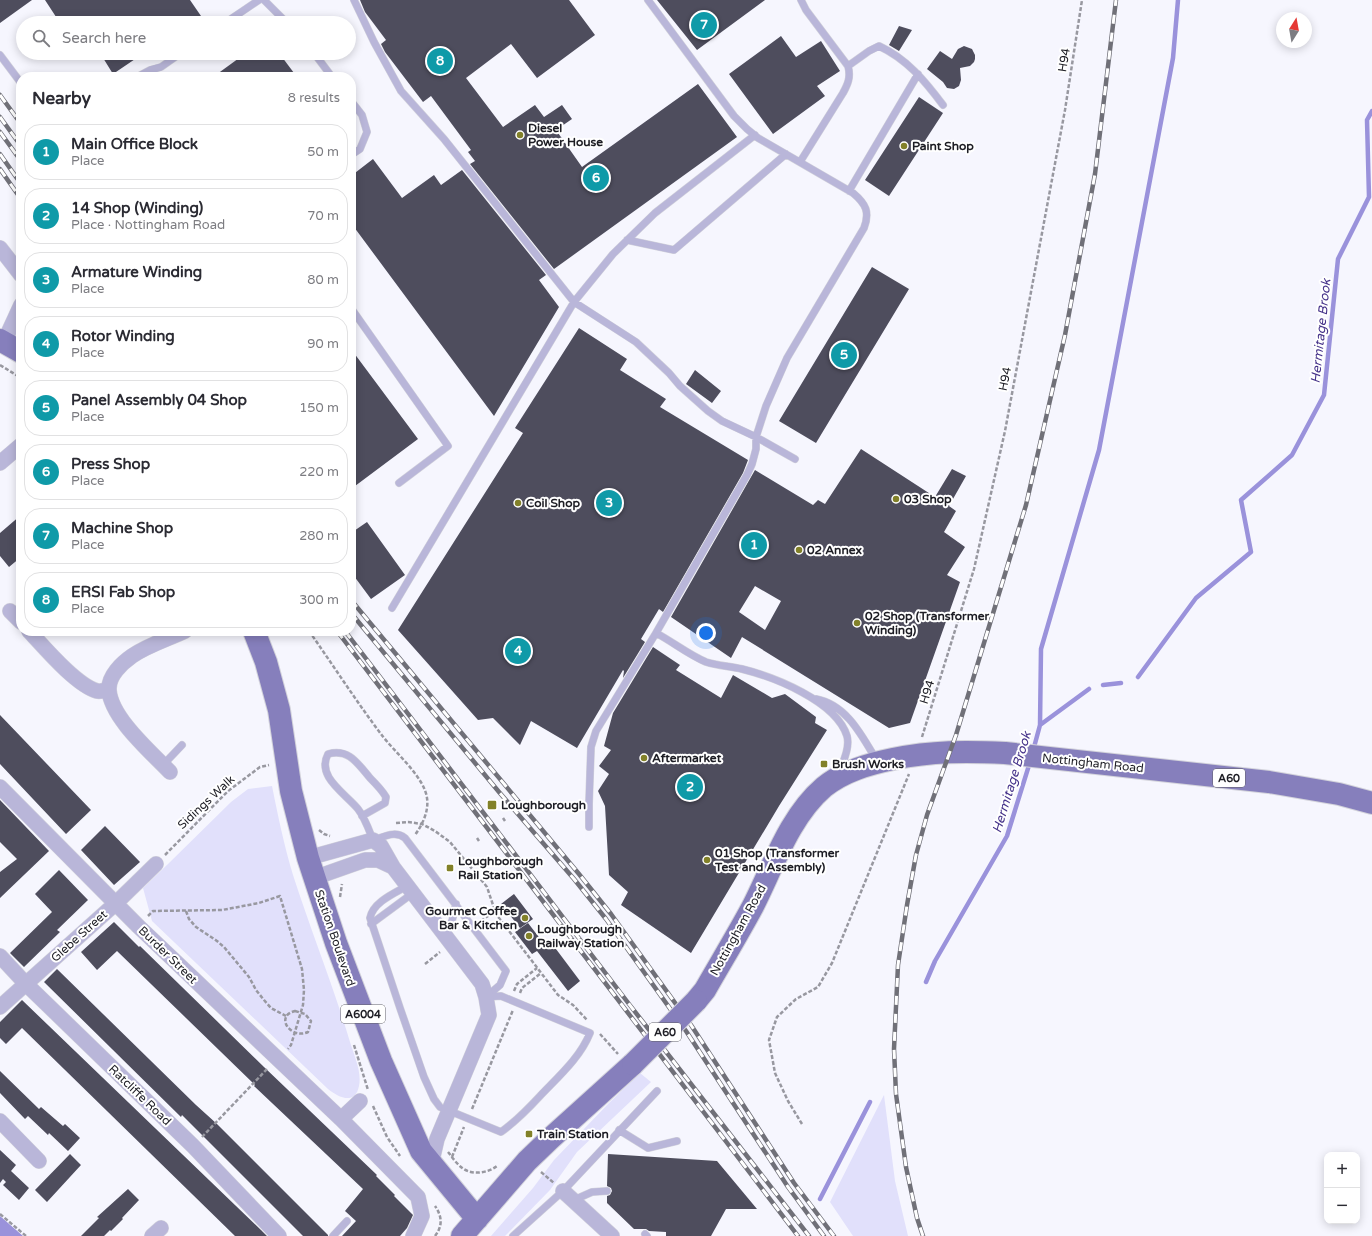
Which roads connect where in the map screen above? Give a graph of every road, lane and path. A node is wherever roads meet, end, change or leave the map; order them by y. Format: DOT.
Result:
graph roads {
  1 [pos="259,0"];
  2 [pos="264,0"];
  3 [pos="354,0"];
  4 [pos="648,0"];
  5 [pos="801,0"];
  6 [pos="1082,0"];
  7 [pos="235,16"];
  8 [pos="279,16"];
  9 [pos="0,55"];
  10 [pos="171,60"];
  11 [pos="319,60"];
  12 [pos="848,66"];
  13 [pos="146,72"];
  14 [pos="328,72"];
  15 [pos="918,74"];
  16 [pos="16,76"];
  17 [pos="943,105"];
  18 [pos="356,107"];
  19 [pos="755,135"];
  20 [pos="356,151"];
  21 [pos="786,154"];
  22 [pos="800,162"];
  23 [pos="849,191"];
  24 [pos="627,240"];
  25 [pos="0,248"];
  26 [pos="16,269"];
  27 [pos="574,302"];
  28 [pos="356,315"];
  29 [pos="16,320"];
  30 [pos="8,345"];
  31 [pos="0,365"];
  32 [pos="16,375"];
  33 [pos="756,437"];
  34 [pos="16,449"];
  35 [pos="795,459"];
  36 [pos="0,463"];
  37 [pos="399,483"];
  38 [pos="392,608"];
  39 [pos="10,611"];
  40 [pos="16,617"];
  41 [pos="656,633"];
  42 [pos="38,636"];
  43 [pos="256,636"];
  44 [pos="312,636"];
  45 [pos="153,638"];
  46 [pos="109,689"];
  47 [pos="814,699"];
  48 [pos="182,745"];
  49 [pos="917,754"];
  50 [pos="878,762"];
  51 [pos="274,763"];
  52 [pos="167,768"];
  53 [pos="831,782"];
  54 [pos="0,787"];
  55 [pos="1372,803"];
  56 [pos="362,816"];
  57 [pos="422,824"];
  58 [pos="589,827"];
  59 [pos="371,836"];
  60 [pos="410,845"];
  61 [pos="156,864"];
  62 [pos="393,867"];
  63 [pos="311,868"];
  64 [pos="410,889"];
  65 [pos="115,904"];
  66 [pos="456,904"];
  67 [pos="186,911"];
  68 [pos="371,924"];
  69 [pos="138,926"];
  70 [pos="444,933"];
  71 [pos="0,956"];
  72 [pos="541,973"];
  73 [pos="26,984"];
  74 [pos="486,997"];
  75 [pos="516,1002"];
  76 [pos="0,1008"];
  77 [pos="300,1012"];
  78 [pos="286,1016"];
  79 [pos="588,1021"];
  80 [pos="598,1032"];
  81 [pos="295,1033"];
  82 [pos="613,1048"];
  83 [pos="277,1060"];
  84 [pos="657,1091"];
  85 [pos="360,1101"];
  86 [pos="449,1111"];
  87 [pos="340,1119"];
  88 [pos="467,1119"];
  89 [pos="0,1121"];
  90 [pos="802,1124"];
  91 [pos="619,1130"];
  92 [pos="677,1141"];
  93 [pos="193,1146"];
  94 [pos="452,1157"];
  95 [pos="439,1158"];
  96 [pos="39,1161"];
  97 [pos="500,1164"];
  98 [pos="544,1174"];
  99 [pos="607,1191"];
  100 [pos="564,1192"];
  101 [pos="0,1214"];
  102 [pos="432,1216"];
  103 [pos="477,1219"];
  104 [pos="347,1221"];
  105 [pos="606,1234"];
  106 [pos="26,1236"];
  107 [pos="279,1236"];
  108 [pos="333,1236"];
  109 [pos="413,1236"];
  110 [pos="435,1236"];
  111 [pos="462,1236"];
  112 [pos="513,1236"];
  1 -- 7 [label="lane"];
  2 -- 8 [label="lane"];
  3 -- 27 [label="lane"];
  4 -- 19 [label="lane"];
  5 -- 12 [label="lane"];
  6 -- 49 [label="path, H94"];
  9 -- 16 [label="lane"];
  10 -- 13 [label="lane"];
  11 -- 14 [label="lane"];
  12 -- 15 [label="lane"];
  12 -- 22 [label="lane"];
  15 -- 17 [label="lane"];
  15 -- 23 [label="lane"];
  18 -- 20 [label="lane"];
  19 -- 21 [label="lane"];
  19 -- 24 [label="lane"];
  21 -- 22 [label="lane"];
  21 -- 24 [label="lane"];
  22 -- 23 [label="lane"];
  23 -- 33 [label="lane"];
  24 -- 27 [label="lane"];
  25 -- 26 [label="street"];
  27 -- 33 [label="lane"];
  27 -- 38 [label="lane"];
  28 -- 37 [label="lane"];
  29 -- 30 [label="street"];
  31 -- 32 [label="path"];
  33 -- 35 [label="lane"];
  33 -- 41 [label="lane"];
  34 -- 36 [label="street"];
  39 -- 40 [label="street"];
  41 -- 47 [label="lane"];
  41 -- 58 [label="lane"];
  42 -- 46 [label="street"];
  43 -- 63 [label="main road, Station Boulevard / A6004"];
  44 -- 57 [label="path"];
  45 -- 46 [label="street"];
  46 -- 52 [label="street"];
  47 -- 50 [label="lane"];
  47 -- 53 [label="lane"];
  48 -- 52 [label="lane"];
  49 -- 50 [label="main road, Nottingham Road / A60"];
  49 -- 55 [label="main road, Nottingham Road / A60"];
  49 -- 90 [label="path, H94"];
  50 -- 53 [label="main road, Nottingham Road / A60"];
  51 -- 61 [label="path, Sidings Walk"];
  53 -- 103 [label="main road, Nottingham Road / A60, bridge"];
  54 -- 65 [label="street, Burder Street"];
  56 -- 56 [label="lane"];
  56 -- 59 [label="lane"];
  57 -- 59 [label="path"];
  57 -- 60 [label="path"];
  57 -- 72 [label="path"];
  59 -- 60 [label="lane"];
  59 -- 62 [label="street"];
  59 -- 63 [label="street"];
  60 -- 66 [label="lane"];
  61 -- 65 [label="street, Glebe Street"];
  62 -- 63 [label="street"];
  62 -- 64 [label="street"];
  63 -- 95 [label="main road, Station Boulevard / A6004"];
  64 -- 68 [label="lane"];
  64 -- 68 [label="lane"];
  64 -- 70 [label="street"];
  65 -- 69 [label="street, Burder Street"];
  65 -- 73 [label="street, Glebe Street"];
  66 -- 70 [label="lane"];
  66 -- 74 [label="lane"];
  67 -- 69 [label="path"];
  67 -- 77 [label="path"];
  67 -- 78 [label="path"];
  68 -- 86 [label="lane"];
  69 -- 83 [label="street, Burder Street"];
  70 -- 74 [label="street"];
  71 -- 73 [label="street, Ratcliffe Road"];
  72 -- 75 [label="path"];
  72 -- 79 [label="path"];
  73 -- 76 [label="street, Glebe Street"];
  73 -- 93 [label="street, Ratcliffe Road"];
  74 -- 75 [label="lane"];
  74 -- 86 [label="street"];
  75 -- 88 [label="path"];
  75 -- 88 [label="lane"];
  77 -- 78 [label="path"];
  77 -- 81 [label="path"];
  77 -- 81 [label="path"];
  78 -- 81 [label="path"];
  80 -- 82 [label="path"];
  81 -- 83 [label="path"];
  83 -- 87 [label="street, Burder Street"];
  83 -- 93 [label="path"];
  84 -- 91 [label="lane"];
  85 -- 87 [label="street"];
  86 -- 88 [label="lane"];
  86 -- 95 [label="street"];
  87 -- 102 [label="street, Burder Street"];
  88 -- 94 [label="path"];
  89 -- 96 [label="street"];
  91 -- 92 [label="lane"];
  91 -- 100 [label="lane"];
  93 -- 107 [label="street, Ratcliffe Road"];
  94 -- 95 [label="path"];
  94 -- 97 [label="path"];
  95 -- 103 [label="main road, Station Boulevard / A6004"];
  98 -- 100 [label="path"];
  99 -- 100 [label="lane"];
  100 -- 105 [label="street"];
  100 -- 112 [label="lane"];
  101 -- 106 [label="path"];
  102 -- 109 [label="street"];
  102 -- 110 [label="path"];
  103 -- 111 [label="main road, Nottingham Road / A60"];
  104 -- 108 [label="lane"];
}
